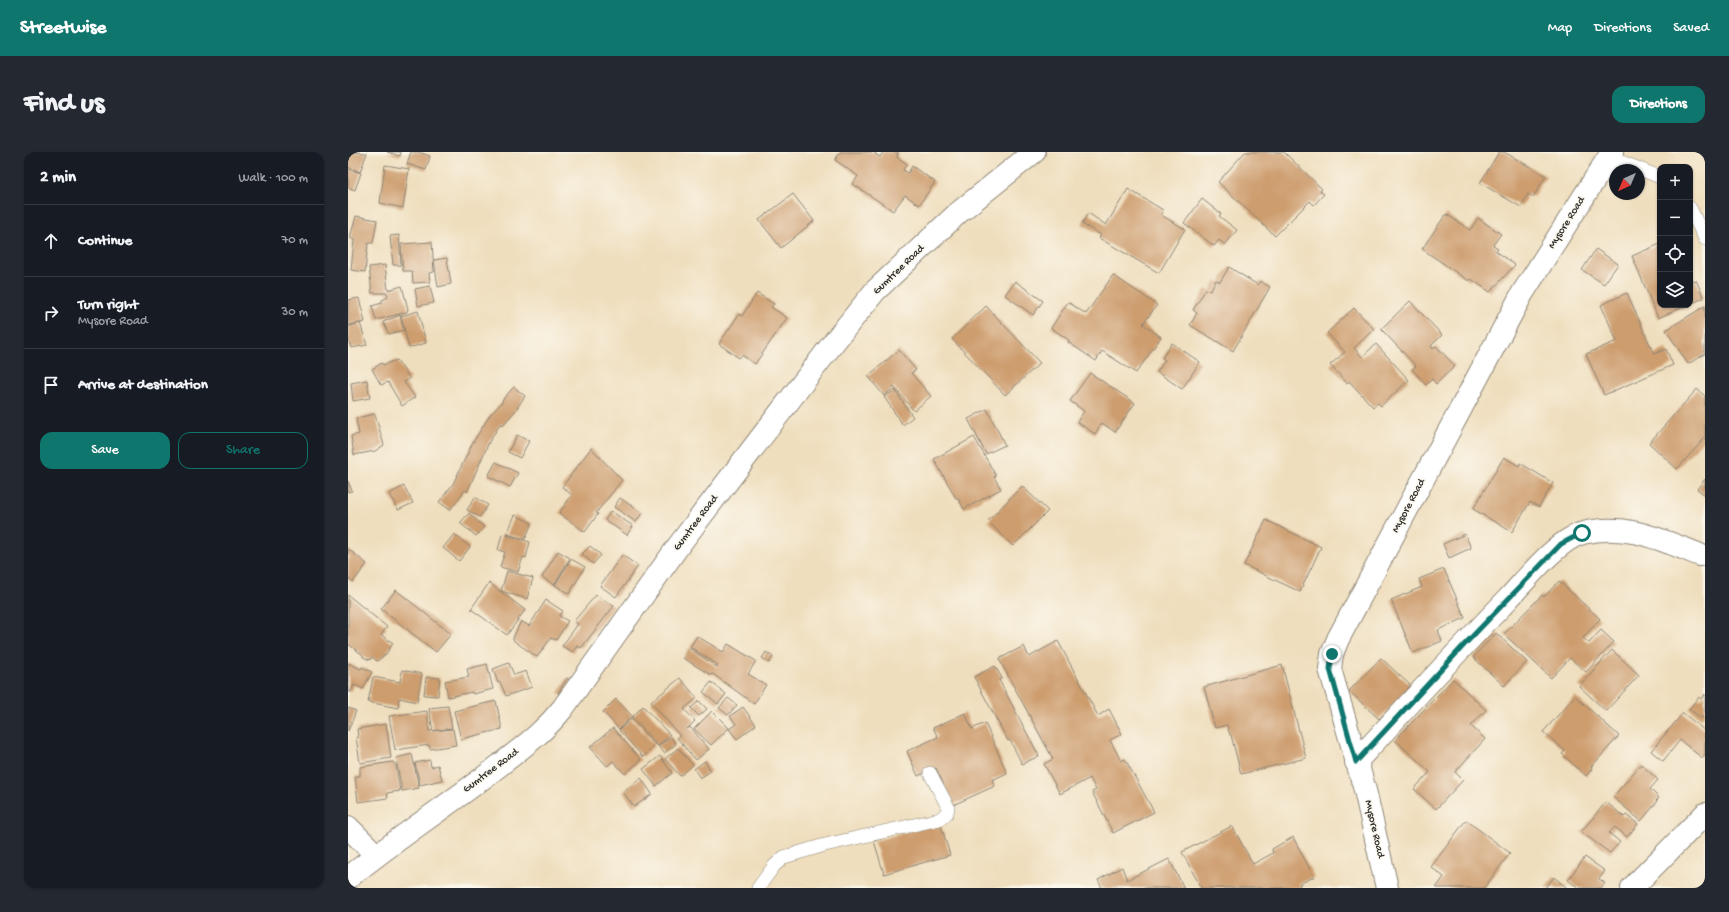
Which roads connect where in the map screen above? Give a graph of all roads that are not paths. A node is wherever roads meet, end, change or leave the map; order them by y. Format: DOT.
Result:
graph roads {
  1 [pos="1034,152"];
  2 [pos="1610,154"];
  3 [pos="1657,176"];
  4 [pos="1693,214"];
  5 [pos="1705,239"];
  6 [pos="1700,555"];
  7 [pos="1356,762"];
  8 [pos="930,773"];
  9 [pos="1705,814"];
  10 [pos="348,827"];
  11 [pos="376,855"];
  12 [pos="348,878"];
  13 [pos="758,888"];
  14 [pos="1387,888"];
  15 [pos="1632,888"];
  1 -- 11 [label="street, Gumtree Road"];
  2 -- 3 [label="lane"];
  2 -- 7 [label="street, Mysore Road"];
  4 -- 5 [label="lane"];
  6 -- 7 [label="street"];
  7 -- 14 [label="street, Mysore Road"];
  8 -- 13 [label="lane"];
  9 -- 15 [label="street"];
  10 -- 11 [label="street"];
  11 -- 12 [label="street, Gumtree Road"];
}
